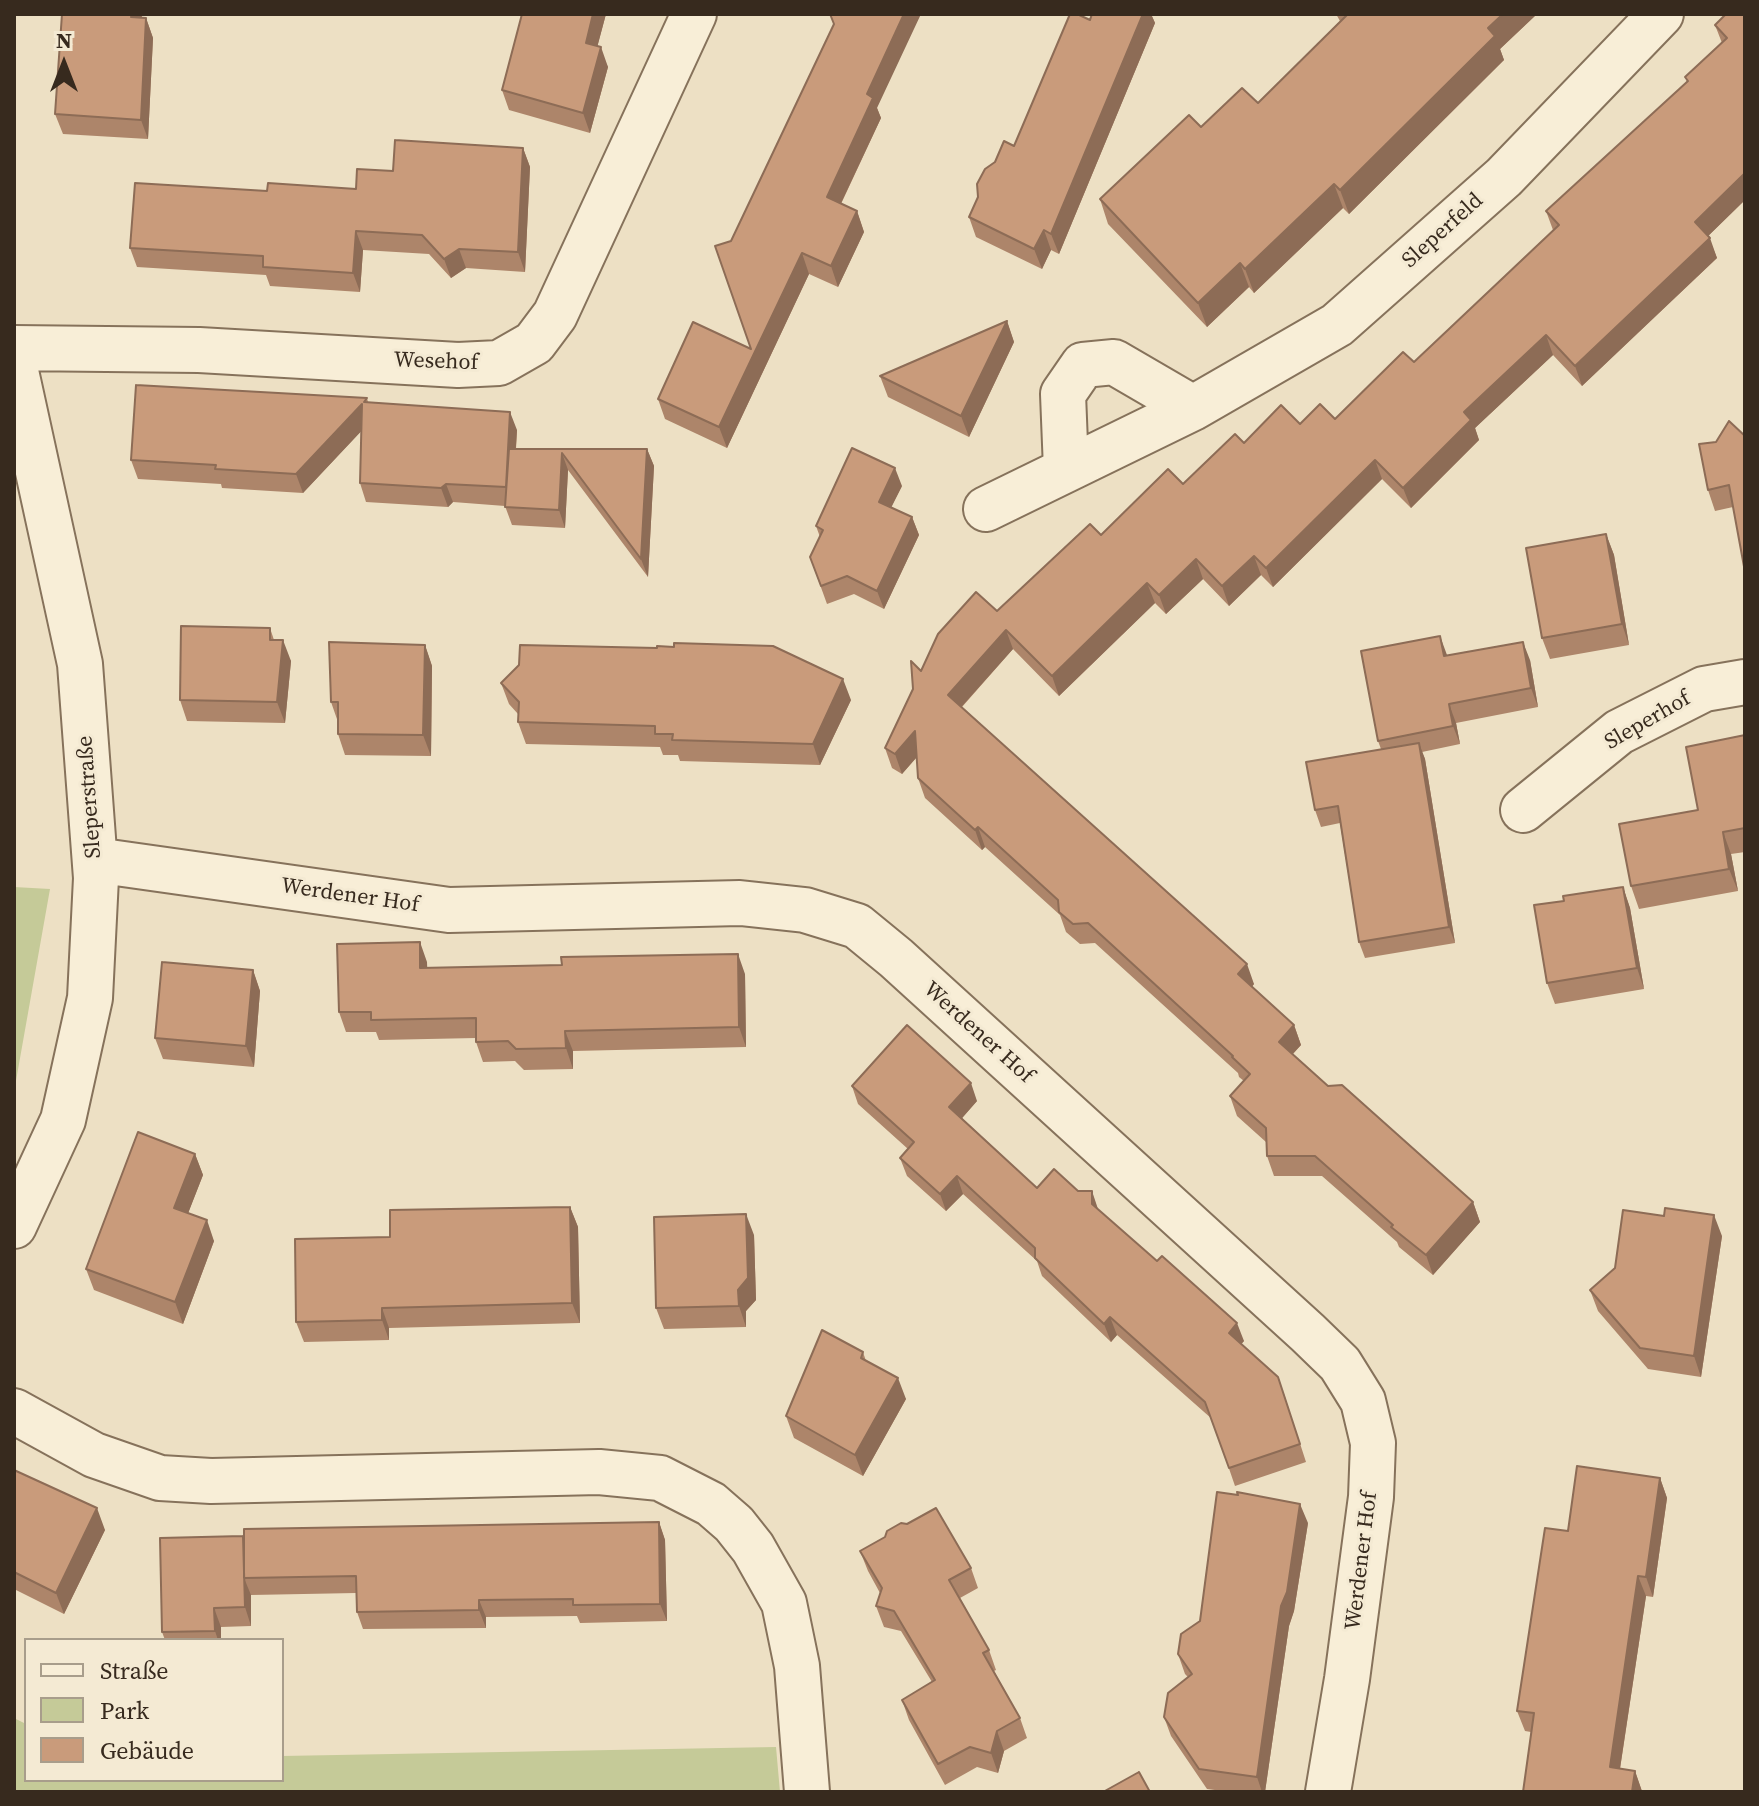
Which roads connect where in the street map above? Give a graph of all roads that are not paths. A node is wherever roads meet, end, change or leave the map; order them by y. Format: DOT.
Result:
graph roads {
  1 [pos="694,14"];
  2 [pos="1661,14"];
  3 [pos="14,348"];
  4 [pos="14,362"];
  5 [pos="1193,408"];
  6 [pos="25,453"];
  7 [pos="1066,469"];
  8 [pos="986,509"];
  9 [pos="1745,682"];
  10 [pos="1523,810"];
  11 [pos="95,860"];
  12 [pos="14,1226"];
  13 [pos="14,1411"];
  14 [pos="807,1792"];
  15 [pos="1328,1792"];
  1 -- 3 [label="street, Wesehof"];
  2 -- 5 [label="street, Sleperfeld"];
  4 -- 6 [label="street, Sleperstraße"];
  5 -- 7 [label="street, Sleperfeld"];
  5 -- 7 [label="street"];
  6 -- 11 [label="street, Sleperstraße"];
  7 -- 8 [label="street, Sleperfeld"];
  9 -- 10 [label="street, Sleperhof"];
  11 -- 12 [label="street, Sleperstraße"];
  11 -- 15 [label="street, Werdener Hof"];
  13 -- 14 [label="street"];
}
